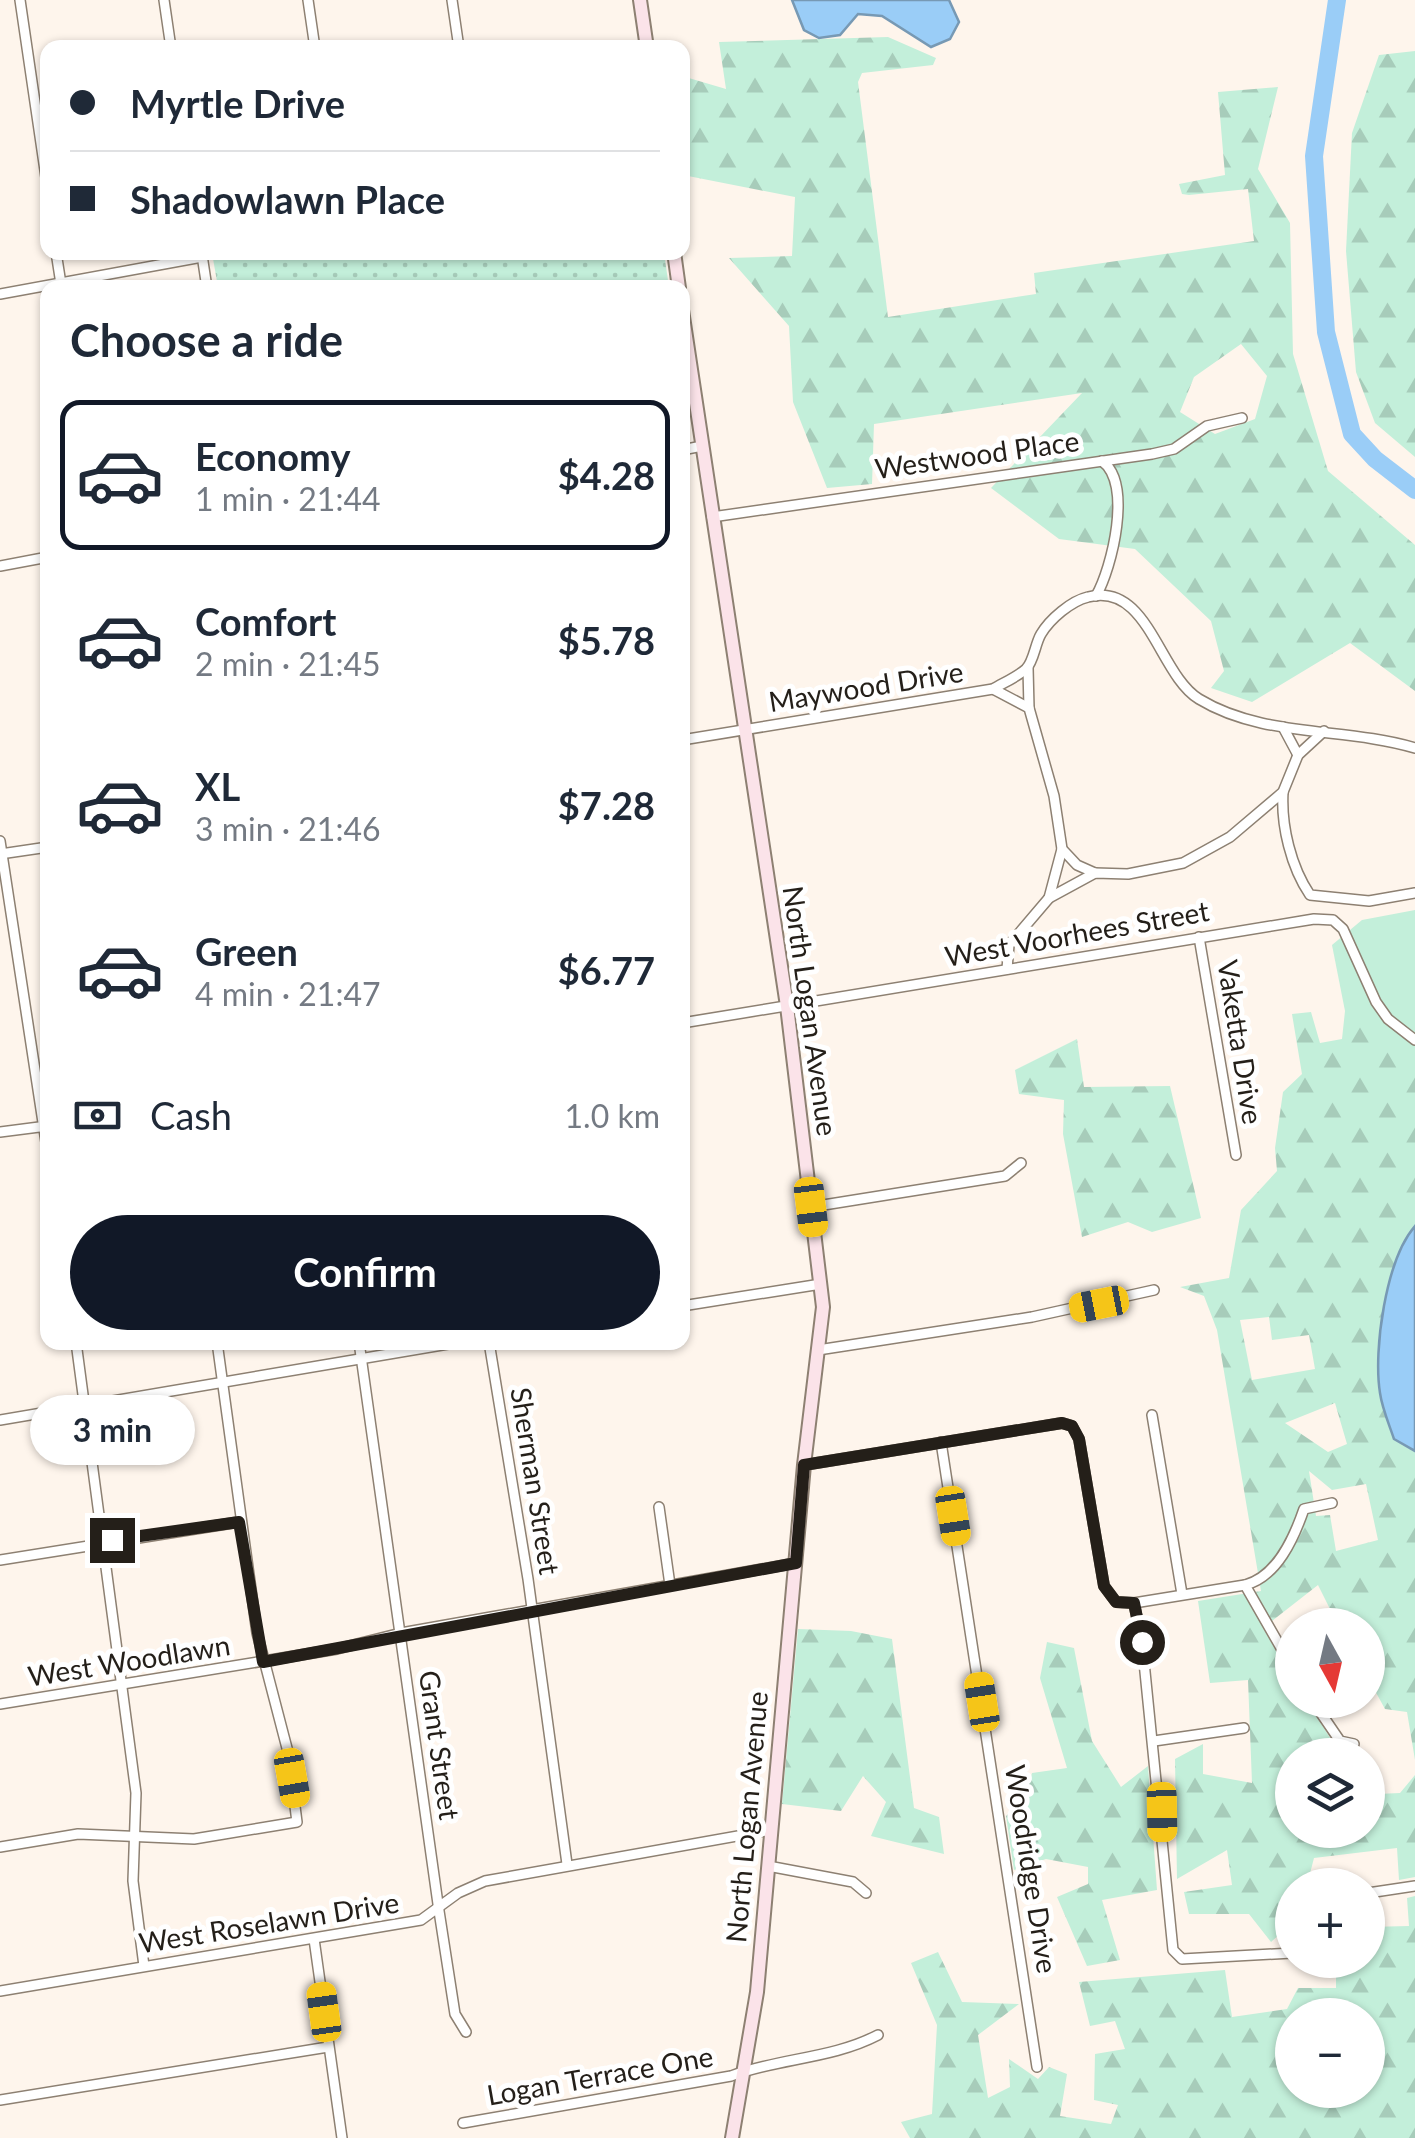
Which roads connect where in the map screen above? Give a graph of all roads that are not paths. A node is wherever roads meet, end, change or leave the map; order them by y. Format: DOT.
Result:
graph roads {
  1 [pos="20,0"];
  2 [pos="164,0"];
  3 [pos="308,0"];
  4 [pos="452,0"];
  5 [pos="640,0"];
  6 [pos="170,40"];
  7 [pos="315,40"];
  8 [pos="458,40"];
  9 [pos="645,40"];
  10 [pos="40,136"];
  11 [pos="178,260"];
  12 [pos="84,280"];
  13 [pos="40,288"];
  14 [pos="0,294"];
  15 [pos="690,364"];
  16 [pos="1242,418"];
  17 [pos="702,446"];
  18 [pos="690,448"];
  19 [pos="1099,460"];
  20 [pos="712,517"];
  21 [pos="40,559"];
  22 [pos="0,566"];
  23 [pos="1108,576"];
  24 [pos="1096,596"];
  25 [pos="1120,599"];
  26 [pos="1028,668"];
  27 [pos="993,689"];
  28 [pos="1029,708"];
  29 [pos="1283,727"];
  30 [pos="746,730"];
  31 [pos="1324,731"];
  32 [pos="690,739"];
  33 [pos="1415,748"];
  34 [pos="1298,755"];
  35 [pos="1284,792"];
  36 [pos="0,842"];
  37 [pos="40,847"];
  38 [pos="1062,849"];
  39 [pos="1,854"];
  40 [pos="1095,873"];
  41 [pos="1415,893"];
  42 [pos="1049,898"];
  43 [pos="1199,937"];
  44 [pos="1007,969"];
  45 [pos="786,1006"];
  46 [pos="690,1022"];
  47 [pos="1415,1040"];
  48 [pos="40,1095"];
  49 [pos="40,1127"];
  50 [pos="0,1132"];
  51 [pos="1236,1156"];
  52 [pos="1021,1163"];
  53 [pos="811,1207"];
  54 [pos="821,1284"];
  55 [pos="1154,1290"];
  56 [pos="690,1305"];
  57 [pos="77,1350"];
  58 [pos="218,1350"];
  59 [pos="360,1350"];
  60 [pos="416,1350"];
  61 [pos="490,1350"];
  62 [pos="818,1350"];
  63 [pos="361,1360"];
  64 [pos="222,1383"];
  65 [pos="84,1406"];
  66 [pos="1152,1415"];
  67 [pos="0,1420"];
  68 [pos="942,1442"];
  69 [pos="804,1465"];
  70 [pos="1332,1503"];
  71 [pos="660,1507"];
  72 [pos="239,1522"];
  73 [pos="100,1542"];
  74 [pos="0,1560"];
  75 [pos="796,1563"];
  76 [pos="670,1585"];
  77 [pos="1245,1585"];
  78 [pos="1182,1594"];
  79 [pos="1134,1603"];
  80 [pos="532,1610"];
  81 [pos="401,1633"];
  82 [pos="1275,1637"];
  83 [pos="263,1662"];
  84 [pos="119,1685"];
  85 [pos="0,1704"];
  86 [pos="1244,1728"];
  87 [pos="1154,1741"];
  88 [pos="771,1830"];
  89 [pos="134,1837"];
  90 [pos="0,1847"];
  91 [pos="567,1864"];
  92 [pos="768,1866"];
  93 [pos="1415,1886"];
  94 [pos="1385,1890"];
  95 [pos="866,1892"];
  96 [pos="438,1911"];
  97 [pos="314,1940"];
  98 [pos="1275,1954"];
  99 [pos="144,1966"];
  100 [pos="0,1991"];
  101 [pos="466,2032"];
  102 [pos="878,2035"];
  103 [pos="328,2048"];
  104 [pos="1037,2067"];
  105 [pos="744,2071"];
  106 [pos="0,2100"];
  107 [pos="464,2123"];
  108 [pos="342,2138"];
  109 [pos="732,2138"];
  1 -- 10 [label="street"];
  2 -- 6 [label="street"];
  3 -- 7 [label="street"];
  4 -- 8 [label="street"];
  5 -- 9 [label="street"];
  11 -- 12 [label="street"];
  13 -- 14 [label="street"];
  15 -- 17 [label="street, North Logan Avenue"];
  16 -- 19 [label="street, Westwood Place"];
  17 -- 18 [label="street"];
  17 -- 20 [label="street, North Logan Avenue"];
  19 -- 20 [label="street, Westwood Place"];
  19 -- 23 [label="street"];
  20 -- 30 [label="street, North Logan Avenue"];
  21 -- 22 [label="street"];
  23 -- 24 [label="street"];
  23 -- 25 [label="street"];
  24 -- 25 [label="street"];
  24 -- 26 [label="street"];
  25 -- 29 [label="street"];
  26 -- 27 [label="street, Maywood Drive"];
  26 -- 28 [label="street"];
  27 -- 28 [label="street, Maywood Drive"];
  27 -- 30 [label="street, Maywood Drive"];
  28 -- 38 [label="street"];
  29 -- 31 [label="street"];
  29 -- 34 [label="street"];
  30 -- 32 [label="street, Maywood Drive"];
  30 -- 45 [label="street, North Logan Avenue"];
  31 -- 33 [label="street"];
  31 -- 34 [label="street"];
  34 -- 35 [label="street"];
  35 -- 40 [label="street"];
  35 -- 41 [label="street"];
  36 -- 39 [label="street"];
  37 -- 39 [label="street"];
  38 -- 40 [label="street"];
  38 -- 42 [label="street"];
  39 -- 48 [label="street"];
  40 -- 42 [label="street"];
  42 -- 44 [label="street"];
  43 -- 44 [label="street, West Voorhees Street"];
  43 -- 47 [label="street, West Voorhees Street"];
  43 -- 51 [label="street, Vaketta Drive"];
  44 -- 45 [label="street, West Voorhees Street"];
  45 -- 46 [label="street, West Voorhees Street"];
  45 -- 53 [label="street, North Logan Avenue"];
  49 -- 50 [label="street"];
  52 -- 53 [label="street"];
  53 -- 54 [label="street, North Logan Avenue"];
  54 -- 56 [label="street"];
  54 -- 62 [label="street, North Logan Avenue"];
  55 -- 62 [label="street"];
  57 -- 65 [label="street"];
  58 -- 64 [label="street"];
  59 -- 63 [label="street, Grant Street"];
  60 -- 63 [label="street"];
  61 -- 80 [label="street, Sherman Street"];
  62 -- 69 [label="street, North Logan Avenue"];
  63 -- 64 [label="street"];
  63 -- 81 [label="street, Grant Street"];
  64 -- 65 [label="street"];
  64 -- 72 [label="street"];
  65 -- 67 [label="street"];
  65 -- 73 [label="street"];
  66 -- 78 [label="street"];
  68 -- 69 [label="street"];
  68 -- 79 [label="street"];
  68 -- 104 [label="street, Woodridge Drive"];
  69 -- 75 [label="street, North Logan Avenue"];
  70 -- 77 [label="street"];
  71 -- 76 [label="street"];
  72 -- 73 [label="street"];
  72 -- 83 [label="street"];
  73 -- 74 [label="street"];
  73 -- 84 [label="street"];
  75 -- 76 [label="street, West Woodlawn"];
  75 -- 88 [label="street, North Logan Avenue"];
  76 -- 80 [label="street, West Woodlawn"];
  77 -- 78 [label="street"];
  77 -- 82 [label="street"];
  78 -- 79 [label="street"];
  79 -- 87 [label="street"];
  80 -- 81 [label="street, West Woodlawn"];
  80 -- 91 [label="street, Sherman Street"];
  81 -- 83 [label="street, West Woodlawn"];
  81 -- 96 [label="street, Grant Street"];
  83 -- 84 [label="street, West Woodlawn"];
  83 -- 89 [label="street"];
  84 -- 85 [label="street, West Woodlawn"];
  84 -- 89 [label="street"];
  86 -- 87 [label="street"];
  87 -- 98 [label="street"];
  88 -- 91 [label="street, West Roselawn Drive"];
  88 -- 92 [label="street, North Logan Avenue"];
  89 -- 90 [label="street"];
  89 -- 99 [label="street"];
  91 -- 96 [label="street, West Roselawn Drive"];
  92 -- 95 [label="street"];
  92 -- 105 [label="street, North Logan Avenue"];
  93 -- 94 [label="street"];
  96 -- 97 [label="street, West Roselawn Drive"];
  96 -- 101 [label="street, Grant Street"];
  97 -- 99 [label="street, West Roselawn Drive"];
  97 -- 103 [label="street"];
  99 -- 100 [label="street, West Roselawn Drive"];
  102 -- 105 [label="street, Logan Terrace One"];
  103 -- 106 [label="street"];
  103 -- 108 [label="street"];
  105 -- 107 [label="street, Logan Terrace One"];
  105 -- 109 [label="street, North Logan Avenue"];
}
